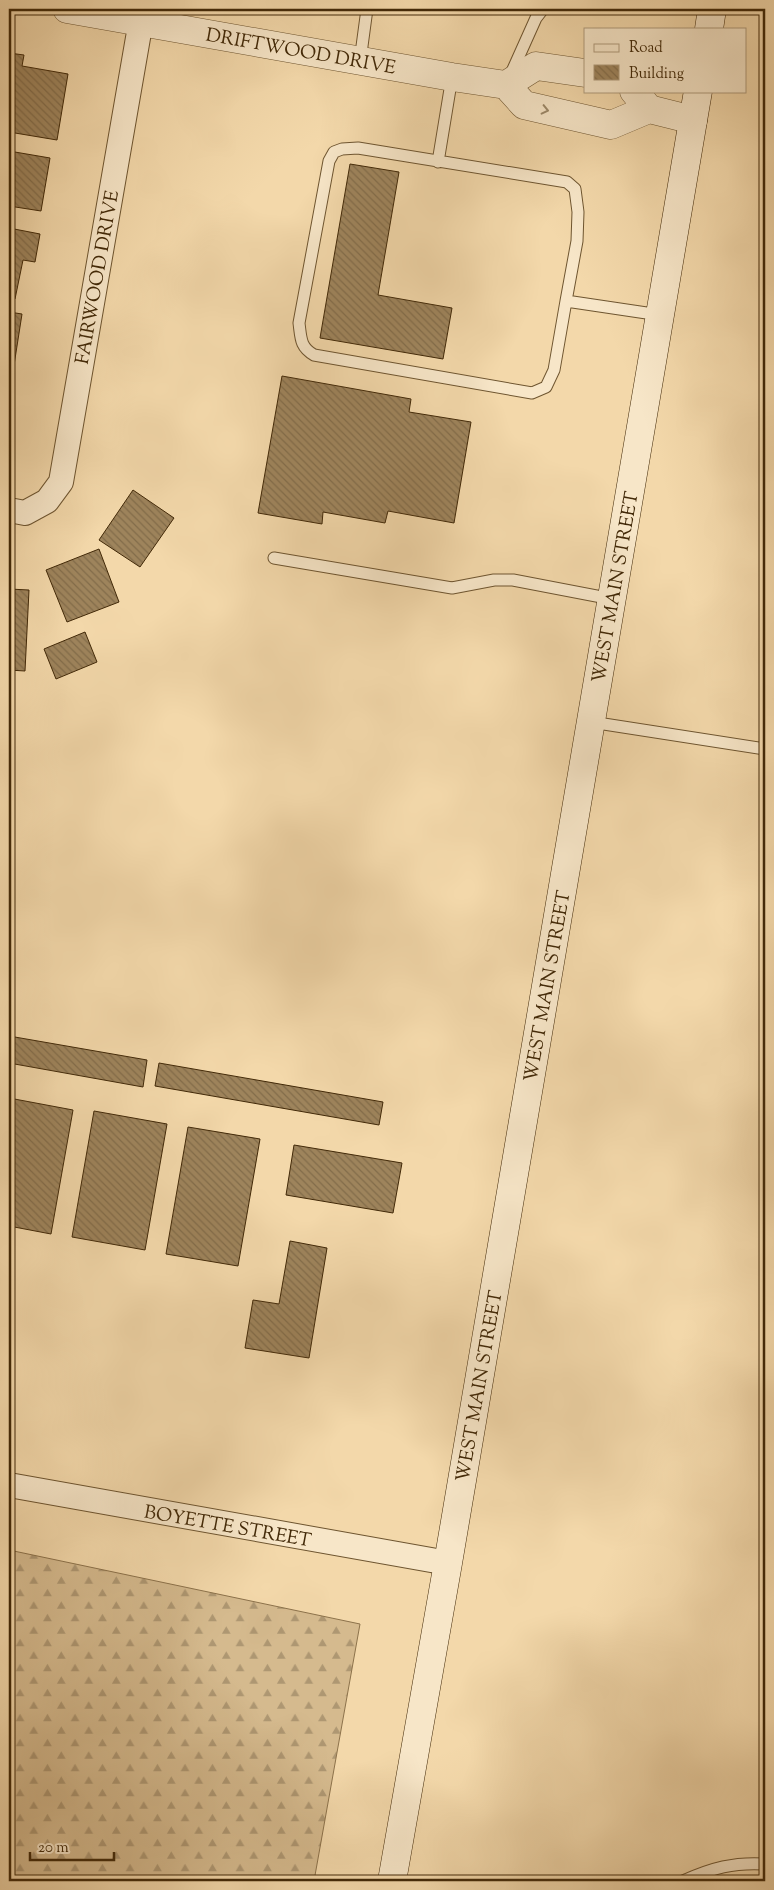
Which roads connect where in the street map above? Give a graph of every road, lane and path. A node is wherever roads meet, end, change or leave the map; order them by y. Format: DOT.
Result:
graph roads {
  1 [pos="67,9"];
  2 [pos="366,9"];
  3 [pos="543,9"];
  4 [pos="712,9"];
  5 [pos="142,15"];
  6 [pos="709,28"];
  7 [pos="360,61"];
  8 [pos="584,73"];
  9 [pos="452,77"];
  10 [pos="506,85"];
  11 [pos="698,92"];
  12 [pos="642,100"];
  13 [pos="693,120"];
  14 [pos="438,162"];
  15 [pos="566,301"];
  16 [pos="660,315"];
  17 [pos="9,510"];
  18 [pos="274,558"];
  19 [pos="612,598"];
  20 [pos="591,722"];
  21 [pos="765,748"];
  22 [pos="9,1485"];
  23 [pos="448,1563"];
  24 [pos="765,1864"];
  25 [pos="392,1881"];
  26 [pos="683,1881"];
  1 -- 5 [label="main road, DRIFTWOOD DRIVE"];
  2 -- 7 [label="lane"];
  3 -- 10 [label="lane"];
  4 -- 6 [label="main road"];
  5 -- 7 [label="main road, DRIFTWOOD DRIVE"];
  5 -- 17 [label="street, FAIRWOOD DRIVE"];
  7 -- 9 [label="main road, DRIFTWOOD DRIVE"];
  8 -- 10 [label="main road"];
  9 -- 10 [label="main road, DRIFTWOOD DRIVE"];
  9 -- 14 [label="lane"];
  10 -- 12 [label="main road, one-way"];
  11 -- 13 [label="main road, WEST MAIN STREET"];
  12 -- 13 [label="main road"];
  13 -- 16 [label="main road, WEST MAIN STREET"];
  14 -- 15 [label="lane"];
  14 -- 15 [label="lane"];
  15 -- 16 [label="lane"];
  16 -- 19 [label="main road, WEST MAIN STREET"];
  18 -- 19 [label="lane"];
  19 -- 20 [label="main road, WEST MAIN STREET"];
  20 -- 21 [label="lane"];
  20 -- 23 [label="main road, WEST MAIN STREET"];
  22 -- 23 [label="street, BOYETTE STREET"];
  23 -- 25 [label="main road, WEST MAIN STREET"];
  24 -- 26 [label="lane"];
}
